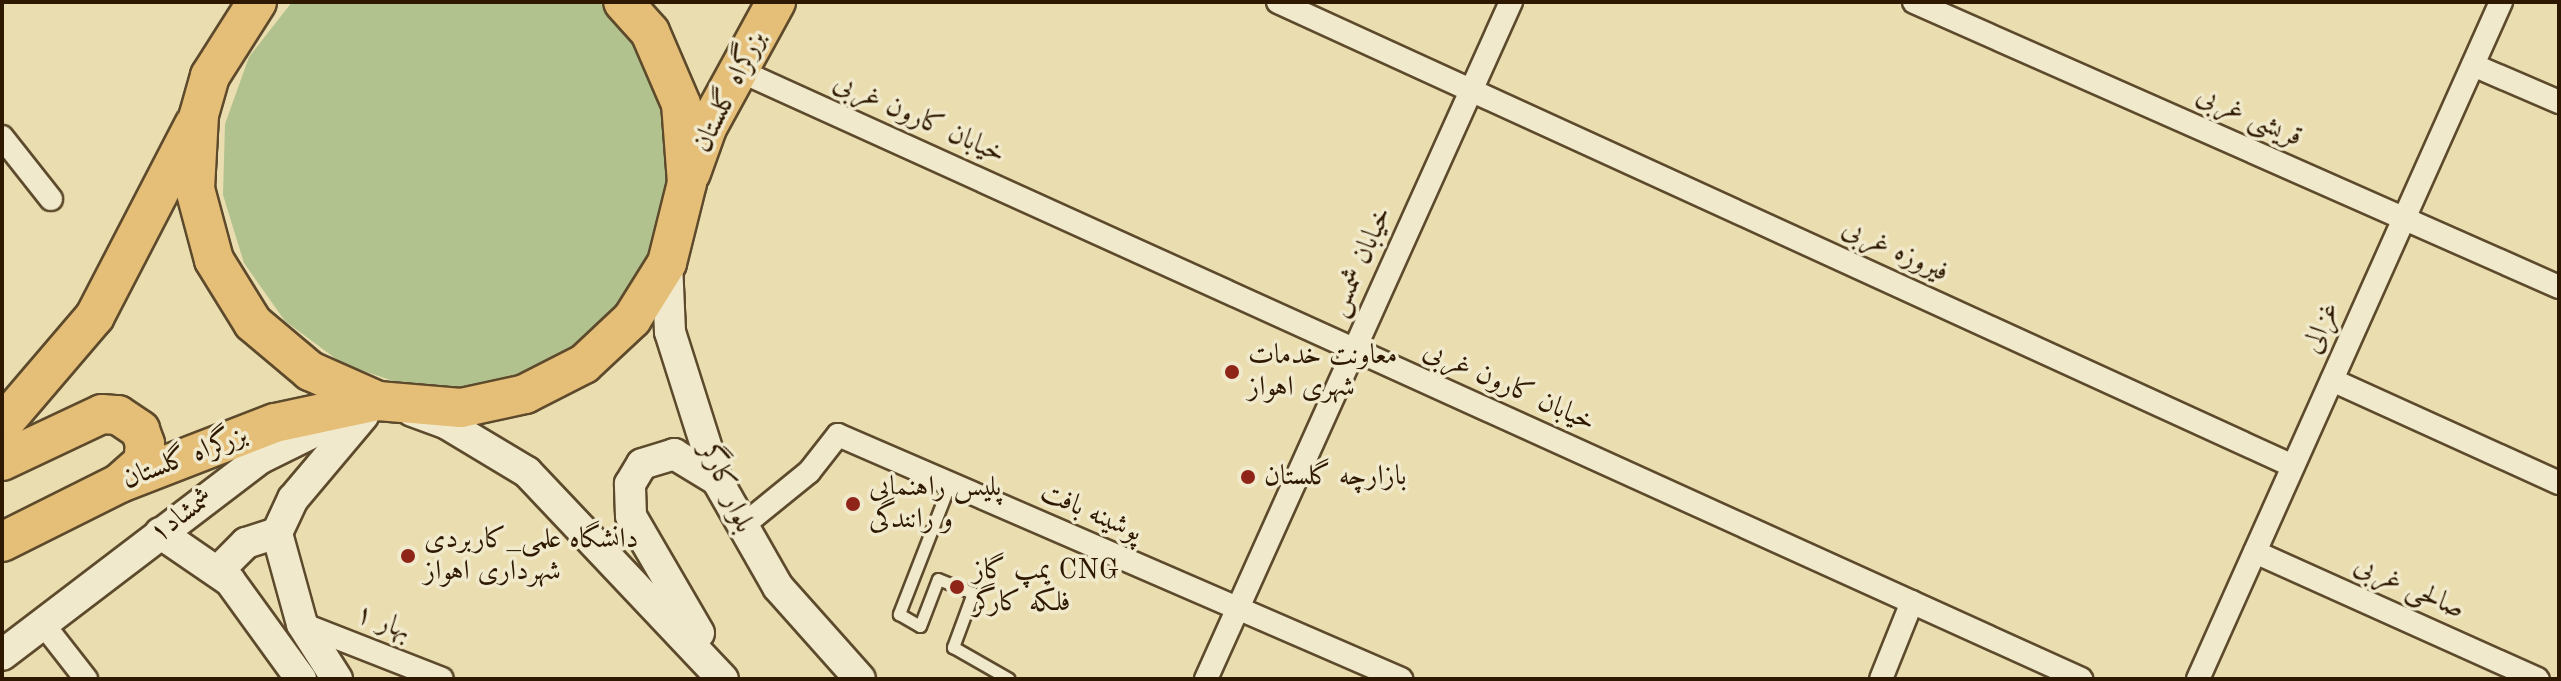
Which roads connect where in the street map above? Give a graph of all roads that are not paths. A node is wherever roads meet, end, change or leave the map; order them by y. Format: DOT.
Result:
graph roads {
  1 [pos="243,2"];
  2 [pos="257,2"];
  3 [pos="623,2"];
  4 [pos="776,2"];
  5 [pos="1278,2"];
  6 [pos="1511,2"];
  7 [pos="1914,2"];
  8 [pos="2501,2"];
  9 [pos="2473,65"];
  10 [pos="738,70"];
  11 [pos="210,76"];
  12 [pos="1471,90"];
  13 [pos="2559,102"];
  14 [pos="199,115"];
  15 [pos="2,137"];
  16 [pos="687,183"];
  17 [pos="51,199"];
  18 [pos="2404,219"];
  19 [pos="667,263"];
  20 [pos="2559,287"];
  21 [pos="1354,350"];
  22 [pos="2332,380"];
  23 [pos="386,403"];
  24 [pos="2,425"];
  25 [pos="2,461"];
  26 [pos="2293,466"];
  27 [pos="717,480"];
  28 [pos="120,483"];
  29 [pos="950,483"];
  30 [pos="2559,483"];
  31 [pos="44,518"];
  32 [pos="740,528"];
  33 [pos="160,533"];
  34 [pos="277,533"];
  35 [pos="2,542"];
  36 [pos="2,550"];
  37 [pos="2255,552"];
  38 [pos="218,571"];
  39 [pos="1912,602"];
  40 [pos="1237,610"];
  41 [pos="43,624"];
  42 [pos="302,624"];
  43 [pos="2,655"];
  44 [pos="86,679"];
  45 [pos="301,679"];
  46 [pos="337,679"];
  47 [pos="442,679"];
  48 [pos="724,679"];
  49 [pos="860,679"];
  50 [pos="1009,679"];
  51 [pos="1206,679"];
  52 [pos="1401,679"];
  53 [pos="1881,679"];
  54 [pos="2081,679"];
  55 [pos="2198,679"];
  56 [pos="2538,679"];
  1 -- 11 [label="main road"];
  2 -- 11 [label="highway"];
  3 -- 16 [label="highway"];
  4 -- 10 [label="highway, بزرگراه گلستان"];
  5 -- 12 [label="street, فیروزه غربی"];
  6 -- 12 [label="street, خیابان شمس"];
  7 -- 18 [label="street, قریشی غربی"];
  8 -- 9 [label="street, غزالی"];
  9 -- 13 [label="street"];
  9 -- 18 [label="street, غزالی"];
  10 -- 16 [label="highway, بزرگراه گلستان"];
  10 -- 21 [label="street, خیابان کارون غربی"];
  11 -- 14 [label="highway"];
  12 -- 21 [label="street, خیابان شمس"];
  12 -- 26 [label="street, فیروزه غربی"];
  14 -- 23 [label="highway"];
  14 -- 24 [label="highway"];
  15 -- 17 [label="street"];
  16 -- 19 [label="highway"];
  18 -- 20 [label="street, قریشی غربی"];
  18 -- 22 [label="street, غزالی"];
  19 -- 23 [label="highway"];
  19 -- 27 [label="main road, بلوار کارگر"];
  21 -- 39 [label="street, خیابان کارون غربی"];
  21 -- 40 [label="street, خیابان شمس"];
  22 -- 26 [label="street, غزالی"];
  22 -- 30 [label="street"];
  23 -- 28 [label="highway, بزرگراه گلستان"];
  23 -- 33 [label="main road, شمشاد۱"];
  23 -- 34 [label="main road"];
  23 -- 48 [label="main road"];
  25 -- 28 [label="highway"];
  26 -- 37 [label="street, غزالی"];
  27 -- 32 [label="main road, بلوار کارگر"];
  27 -- 48 [label="main road"];
  28 -- 31 [label="highway, بزرگراه گلستان"];
  29 -- 32 [label="street, پوشینه بافت"];
  29 -- 40 [label="street, پوشینه بافت"];
  29 -- 50 [label="lane"];
  31 -- 35 [label="highway, بزرگراه گلستان"];
  31 -- 36 [label="main road"];
  32 -- 49 [label="main road, بلوار کارگر"];
  33 -- 38 [label="main road"];
  33 -- 41 [label="main road, شمشاد۱"];
  34 -- 38 [label="main road"];
  34 -- 42 [label="main road"];
  37 -- 55 [label="street, غزالی"];
  37 -- 56 [label="street, صالحی غربی"];
  38 -- 45 [label="main road"];
  39 -- 53 [label="street"];
  39 -- 54 [label="street, خیابان کارون غربی"];
  40 -- 51 [label="street, خیابان شمس"];
  40 -- 52 [label="street, پوشینه بافت"];
  41 -- 43 [label="main road, شمشاد۱"];
  41 -- 44 [label="street"];
  42 -- 46 [label="main road"];
  42 -- 47 [label="street, بهار ۱"];
}
